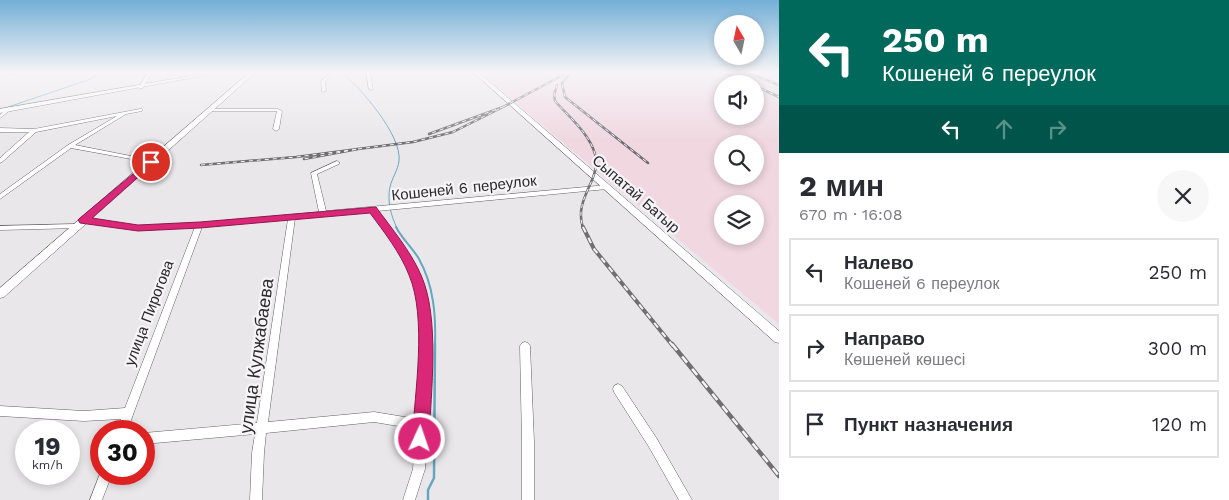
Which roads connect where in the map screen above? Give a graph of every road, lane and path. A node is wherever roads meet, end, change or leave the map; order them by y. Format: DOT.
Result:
graph roads {
  1 [pos="86,95"];
  2 [pos="225,95"];
  3 [pos="502,95"];
  4 [pos="11,108"];
  5 [pos="0,110"];
  6 [pos="140,110"];
  7 [pos="210,110"];
  8 [pos="124,114"];
  9 [pos="0,117"];
  10 [pos="276,129"];
  11 [pos="0,130"];
  12 [pos="34,131"];
  13 [pos="70,146"];
  14 [pos="0,161"];
  15 [pos="151,162"];
  16 [pos="337,163"];
  17 [pos="607,187"];
  18 [pos="0,197"];
  19 [pos="372,210"];
  20 [pos="323,214"];
  21 [pos="292,217"];
  22 [pos="80,223"];
  23 [pos="200,225"];
  24 [pos="1,229"];
  25 [pos="0,294"];
  26 [pos="779,338"];
  27 [pos="525,346"];
  28 [pos="618,389"];
  29 [pos="0,411"];
  30 [pos="129,413"];
  31 [pos="126,420"];
  32 [pos="421,425"];
  33 [pos="262,428"];
  34 [pos="155,438"];
  35 [pos="102,485"];
  36 [pos="96,500"];
  37 [pos="256,500"];
  38 [pos="409,500"];
  39 [pos="528,500"];
  40 [pos="686,500"];
  1 -- 4 [label="main road"];
  2 -- 7 [label="main road"];
  3 -- 17 [label="main road, Сыпатай Батыр"];
  4 -- 5 [label="main road"];
  4 -- 9 [label="street"];
  6 -- 8 [label="street"];
  7 -- 10 [label="street"];
  7 -- 15 [label="main road"];
  8 -- 12 [label="street"];
  8 -- 13 [label="street"];
  11 -- 12 [label="street"];
  12 -- 14 [label="street"];
  13 -- 15 [label="street"];
  13 -- 18 [label="street"];
  15 -- 22 [label="main road"];
  16 -- 20 [label="street"];
  17 -- 19 [label="street, Кошеней 6 переулок"];
  17 -- 26 [label="main road, Сыпатай Батыр"];
  19 -- 20 [label="street, Кошеней 6 переулок"];
  19 -- 32 [label="street"];
  20 -- 21 [label="street, Кошеней 6 переулок"];
  21 -- 23 [label="street, Кошеней 6 переулок"];
  21 -- 33 [label="street, улица Кулжабаева"];
  22 -- 23 [label="street, Кошеней 6 переулок"];
  22 -- 24 [label="street, Кошеней 6 переулок"];
  22 -- 25 [label="main road"];
  23 -- 30 [label="street, улица Пирогова"];
  27 -- 39 [label="street"];
  28 -- 40 [label="street"];
  29 -- 30 [label="street"];
  30 -- 31 [label="street, улица Пирогова"];
  32 -- 33 [label="street"];
  32 -- 38 [label="street"];
  33 -- 34 [label="street"];
  33 -- 37 [label="street, улица Кулжабаева"];
  35 -- 36 [label="street"];
}
